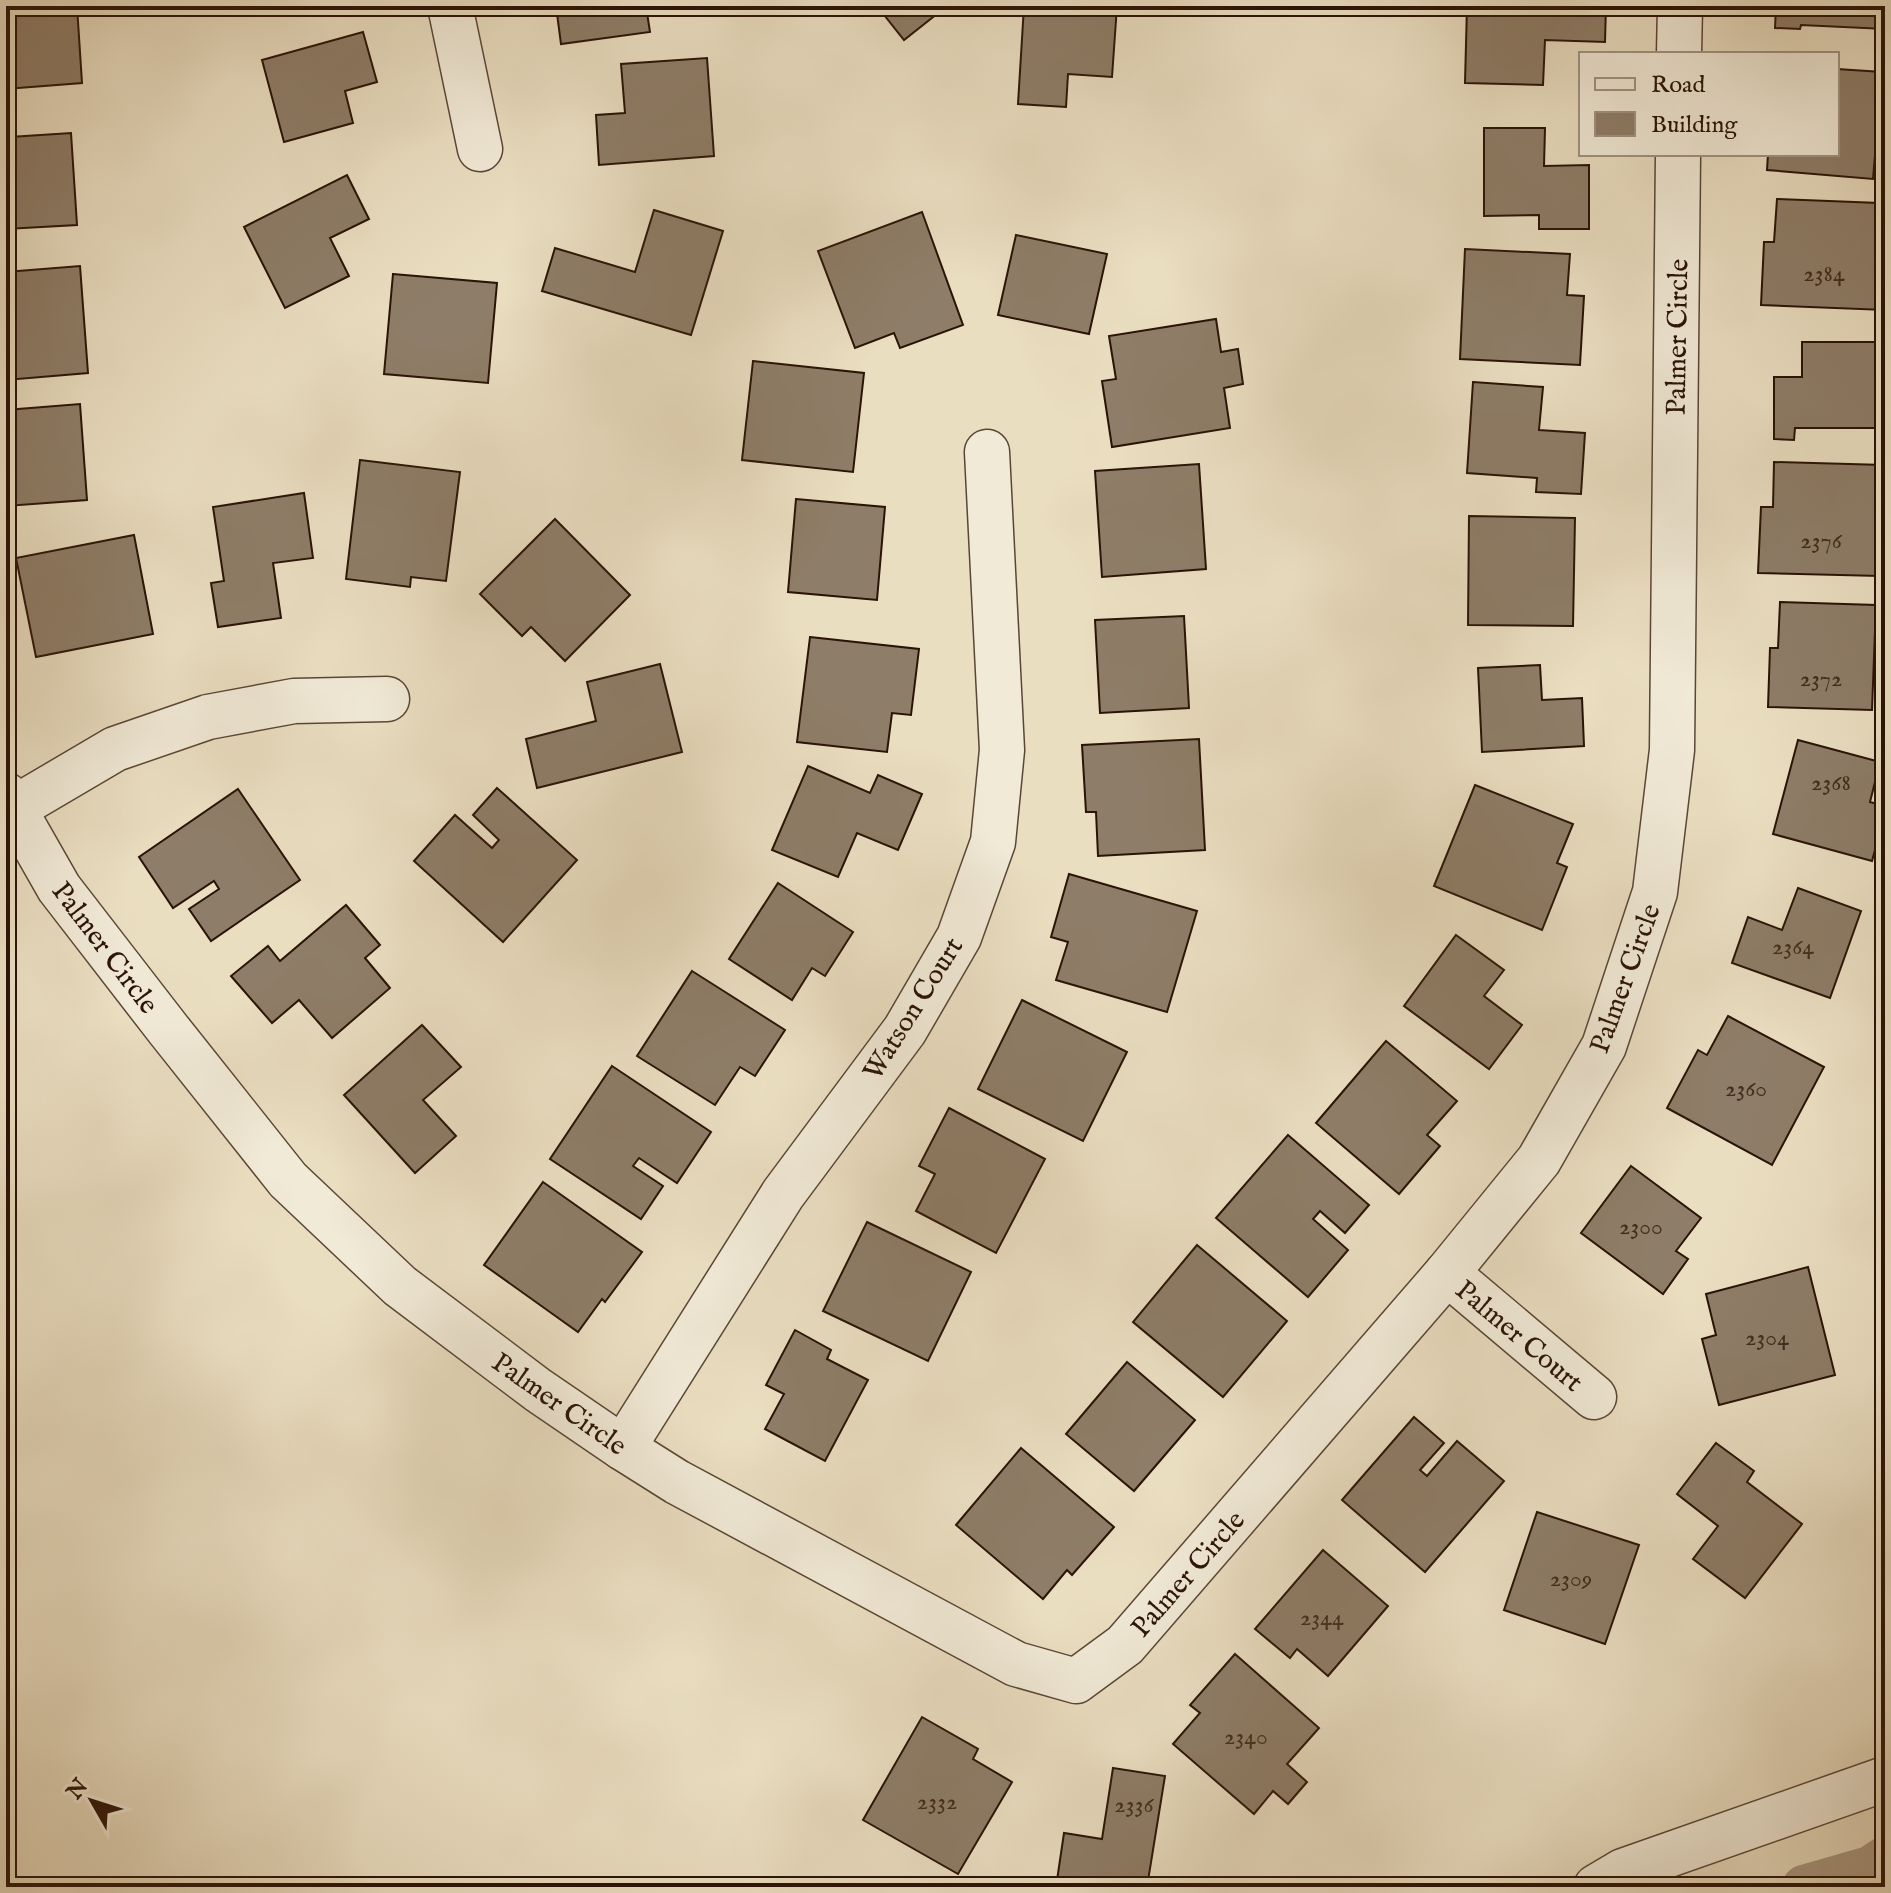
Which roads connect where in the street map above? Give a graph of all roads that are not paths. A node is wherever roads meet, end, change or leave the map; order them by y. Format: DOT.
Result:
graph roads {
  1 [pos="450,6"];
  2 [pos="1680,6"];
  3 [pos="1679,52"];
  4 [pos="480,149"];
  5 [pos="1678,156"];
  6 [pos="987,452"];
  7 [pos="387,699"];
  8 [pos="9,802"];
  9 [pos="1447,1273"];
  10 [pos="1594,1397"];
  11 [pos="623,1448"];
  12 [pos="1885,1779"];
  13 [pos="1596,1887"];
  1 -- 4 [label="street"];
  2 -- 3 [label="street"];
  5 -- 9 [label="street, Palmer Circle"];
  6 -- 11 [label="street, Watson Court"];
  7 -- 8 [label="street"];
  8 -- 11 [label="street, Palmer Circle"];
  9 -- 10 [label="street, Palmer Court"];
  9 -- 11 [label="street, Palmer Circle"];
  12 -- 13 [label="street"];
}
